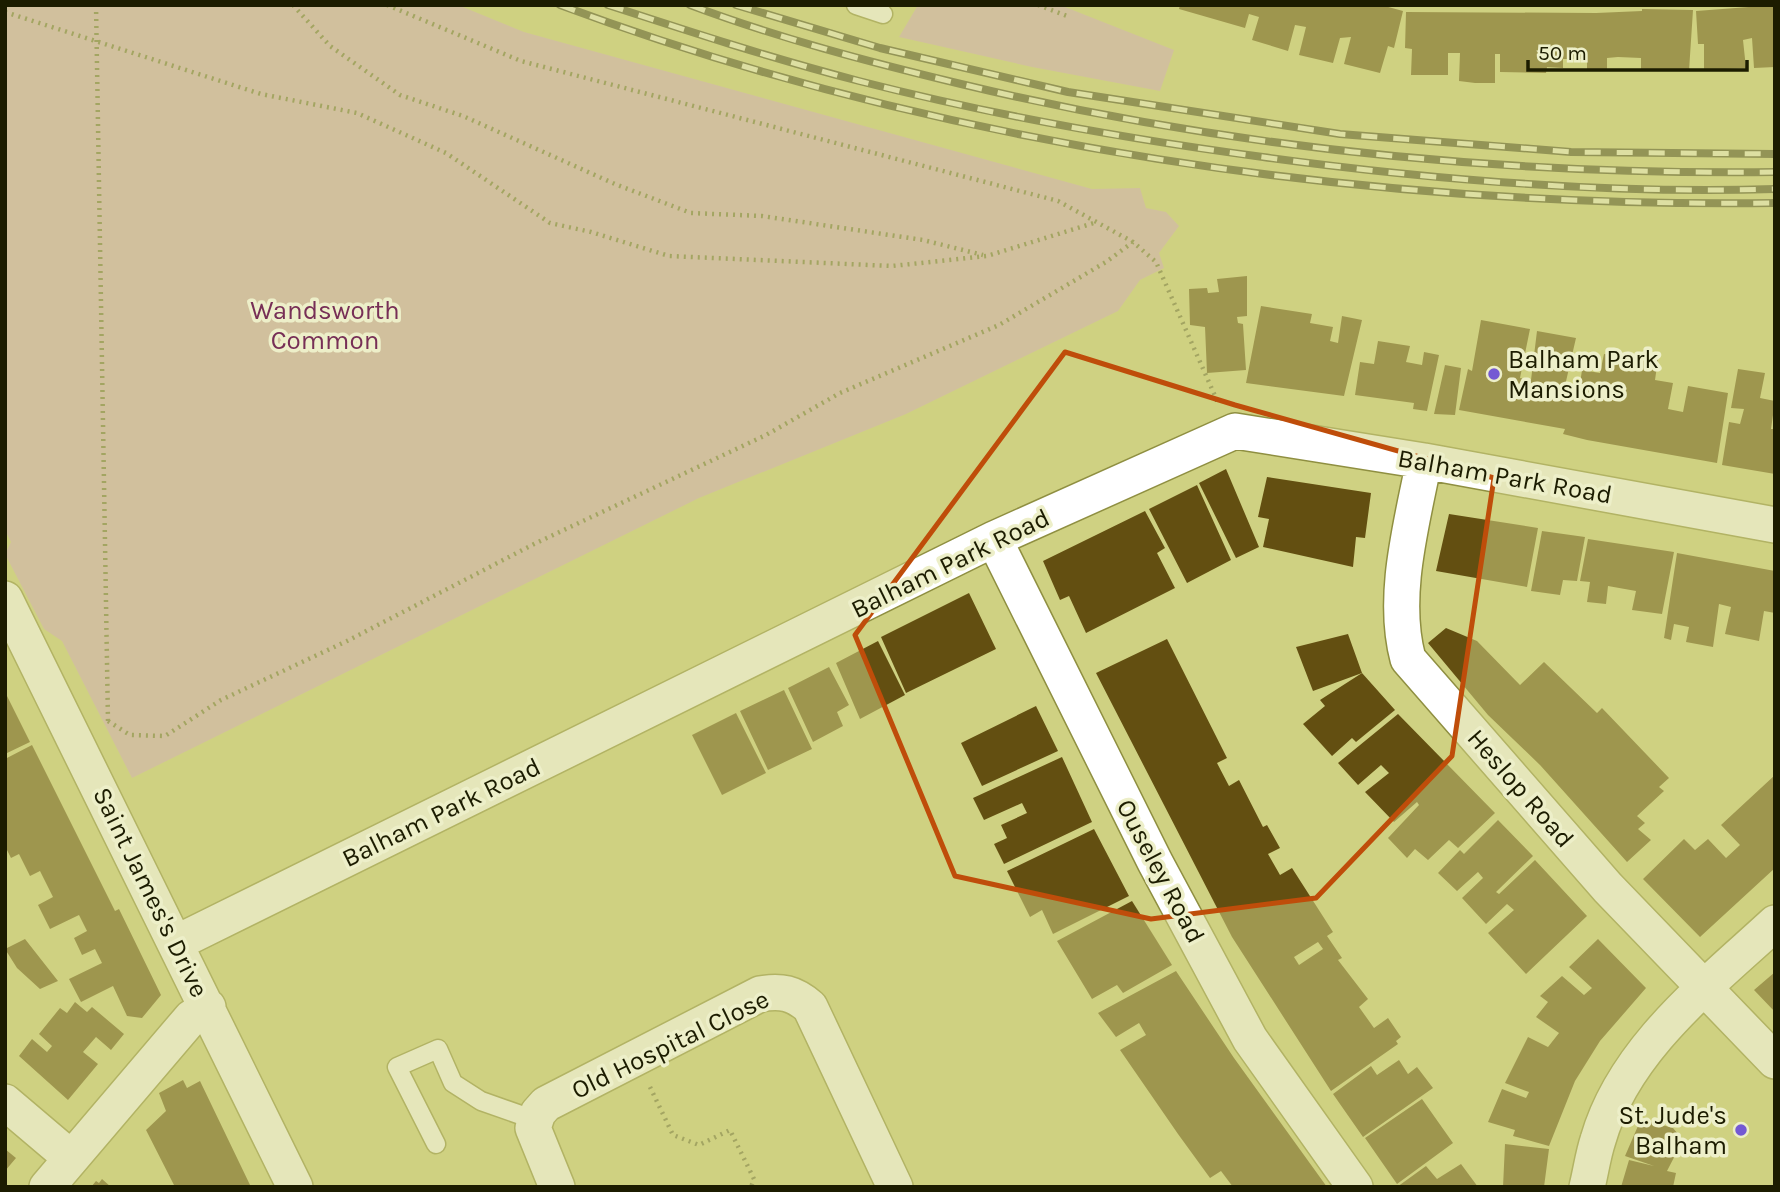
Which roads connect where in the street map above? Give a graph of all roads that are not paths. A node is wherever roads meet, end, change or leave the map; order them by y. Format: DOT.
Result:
graph roads {
  1 [pos="856,5"];
  2 [pos="883,13"];
  3 [pos="1424,461"];
  4 [pos="1775,525"];
  5 [pos="994,539"];
  6 [pos="5,599"];
  7 [pos="1775,923"];
  8 [pos="176,943"];
  9 [pos="1705,988"];
  10 [pos="208,1007"];
  11 [pos="1775,1061"];
  12 [pos="5,1102"];
  13 [pos="535,1120"];
  14 [pos="436,1144"];
  15 [pos="71,1158"];
  16 [pos="47,1187"];
  17 [pos="295,1187"];
  18 [pos="557,1187"];
  19 [pos="895,1187"];
  20 [pos="1355,1187"];
  21 [pos="1587,1187"];
  1 -- 2 [label="lane"];
  3 -- 4 [label="street, Balham Park Road"];
  3 -- 5 [label="street, Balham Park Road"];
  3 -- 9 [label="street, Heslop Road"];
  5 -- 8 [label="street, Balham Park Road"];
  5 -- 20 [label="street, Ouseley Road"];
  6 -- 8 [label="street, Saint James's Drive"];
  7 -- 9 [label="street"];
  8 -- 10 [label="street, Saint James's Drive"];
  9 -- 11 [label="street, Heslop Road"];
  9 -- 21 [label="street"];
  10 -- 15 [label="street"];
  10 -- 17 [label="street, Saint James's Drive"];
  12 -- 15 [label="street"];
  13 -- 14 [label="lane"];
  13 -- 18 [label="street"];
  13 -- 19 [label="street, Old Hospital Close"];
  15 -- 16 [label="street"];
}
